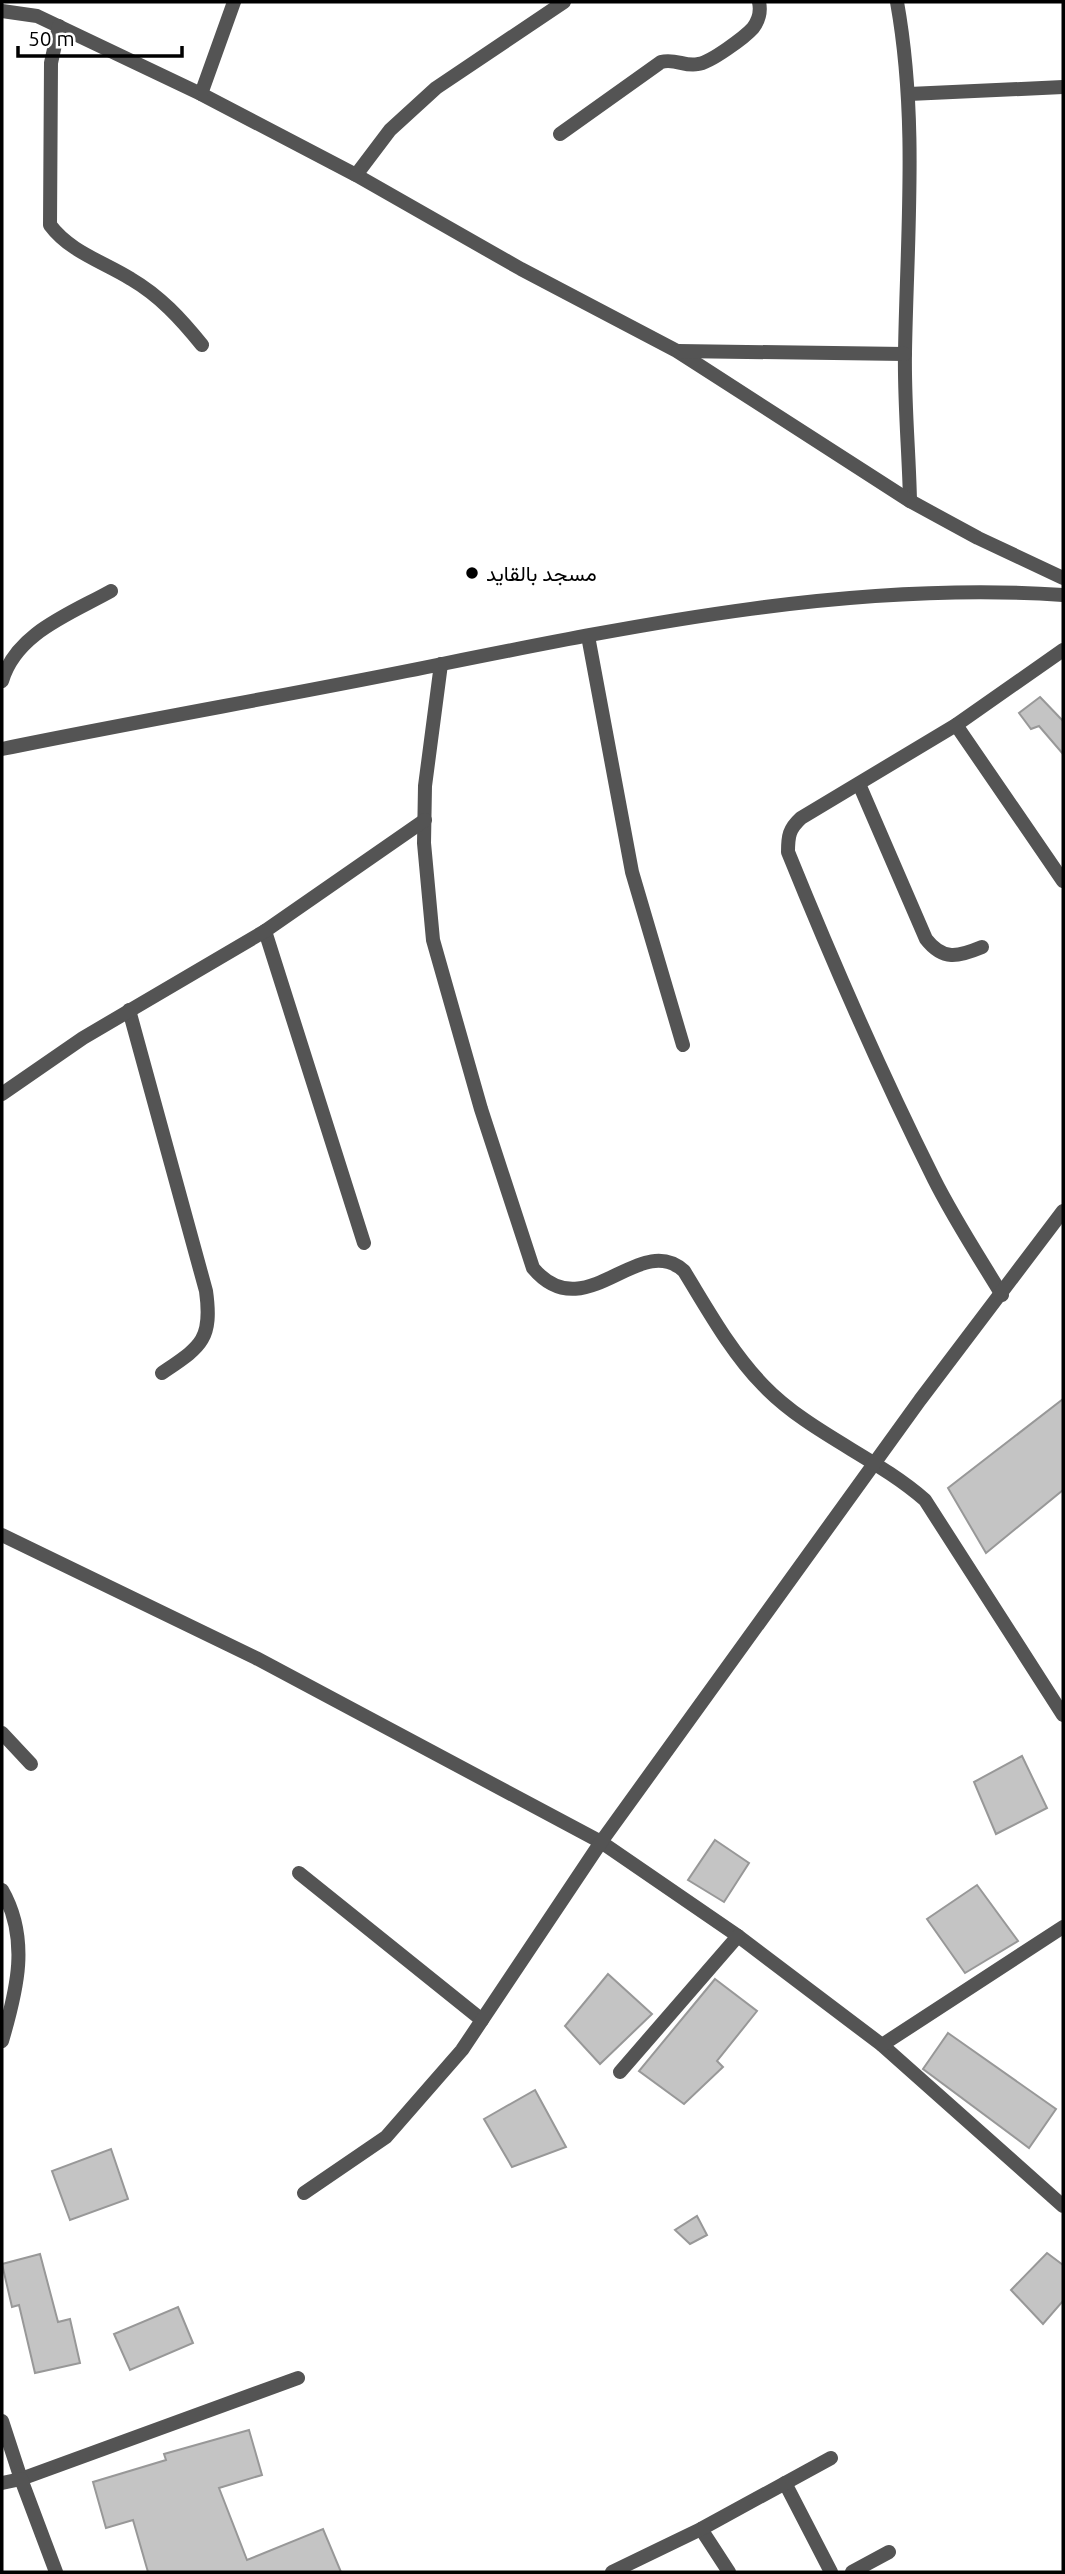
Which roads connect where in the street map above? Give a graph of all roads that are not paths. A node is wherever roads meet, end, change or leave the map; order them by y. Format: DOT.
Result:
graph roads {
  1 [pos="23,2"];
  2 [pos="234,2"];
  3 [pos="564,2"];
  4 [pos="759,2"];
  5 [pos="897,2"];
  6 [pos="2,11"];
  7 [pos="37,16"];
  8 [pos="59,26"];
  9 [pos="1063,87"];
  10 [pos="201,94"];
  11 [pos="909,94"];
  12 [pos="560,134"];
  13 [pos="356,175"];
  14 [pos="202,345"];
  15 [pos="677,351"];
  16 [pos="905,354"];
  17 [pos="911,501"];
  18 [pos="1063,578"];
  19 [pos="111,591"];
  20 [pos="1063,595"];
  21 [pos="588,636"];
  22 [pos="1063,650"];
  23 [pos="441,664"];
  24 [pos="2,681"];
  25 [pos="956,725"];
  26 [pos="2,749"];
  27 [pos="859,784"];
  28 [pos="425,820"];
  29 [pos="1063,881"];
  30 [pos="265,931"];
  31 [pos="982,947"];
  32 [pos="129,1010"];
  33 [pos="683,1045"];
  34 [pos="2,1094"];
  35 [pos="1063,1213"];
  36 [pos="364,1243"];
  37 [pos="1002,1295"];
  38 [pos="162,1373"];
  39 [pos="875,1465"];
  40 [pos="2,1535"];
  41 [pos="1063,1715"];
  42 [pos="2,1733"];
  43 [pos="31,1764"];
  44 [pos="601,1842"];
  45 [pos="299,1873"];
  46 [pos="2,1890"];
  47 [pos="1063,1927"];
  48 [pos="738,1936"];
  49 [pos="482,2020"];
  50 [pos="2,2041"];
  51 [pos="882,2045"];
  52 [pos="620,2072"];
  53 [pos="304,2193"];
  54 [pos="1063,2206"];
  55 [pos="298,2378"];
  56 [pos="2,2421"];
  57 [pos="831,2458"];
  58 [pos="20,2479"];
  59 [pos="2,2483"];
  60 [pos="785,2483"];
  61 [pos="701,2529"];
  62 [pos="889,2552"];
  63 [pos="56,2572"];
  64 [pos="612,2572"];
  65 [pos="729,2572"];
  66 [pos="831,2572"];
  67 [pos="852,2572"];
  1 -- 7 [label="street"];
  2 -- 10 [label="street"];
  3 -- 13 [label="street"];
  4 -- 12 [label="street"];
  5 -- 11 [label="street"];
  6 -- 7 [label="street"];
  7 -- 8 [label="street"];
  8 -- 10 [label="street"];
  8 -- 14 [label="street"];
  9 -- 11 [label="street"];
  10 -- 13 [label="street"];
  11 -- 16 [label="street"];
  13 -- 15 [label="street"];
  15 -- 16 [label="street"];
  15 -- 17 [label="street"];
  16 -- 17 [label="street"];
  17 -- 18 [label="street"];
  19 -- 24 [label="street"];
  20 -- 21 [label="street"];
  21 -- 23 [label="street"];
  21 -- 33 [label="street"];
  22 -- 25 [label="street"];
  23 -- 26 [label="street"];
  23 -- 28 [label="street"];
  25 -- 27 [label="street"];
  25 -- 29 [label="street"];
  27 -- 31 [label="street"];
  27 -- 37 [label="street"];
  28 -- 30 [label="street"];
  28 -- 39 [label="street"];
  30 -- 32 [label="street"];
  30 -- 36 [label="street"];
  32 -- 34 [label="street"];
  32 -- 38 [label="street"];
  35 -- 37 [label="street"];
  37 -- 39 [label="street"];
  39 -- 41 [label="street"];
  39 -- 44 [label="street"];
  40 -- 44 [label="street"];
  42 -- 43 [label="street"];
  44 -- 48 [label="street"];
  44 -- 49 [label="street"];
  45 -- 49 [label="street"];
  46 -- 50 [label="street"];
  47 -- 51 [label="street"];
  48 -- 51 [label="street"];
  48 -- 52 [label="street"];
  49 -- 53 [label="street"];
  51 -- 54 [label="street"];
  55 -- 58 [label="street"];
  56 -- 58 [label="street"];
  57 -- 60 [label="street"];
  58 -- 59 [label="street"];
  58 -- 63 [label="street"];
  60 -- 61 [label="street"];
  60 -- 66 [label="street"];
  61 -- 64 [label="street"];
  61 -- 65 [label="street"];
  62 -- 67 [label="street"];
}
